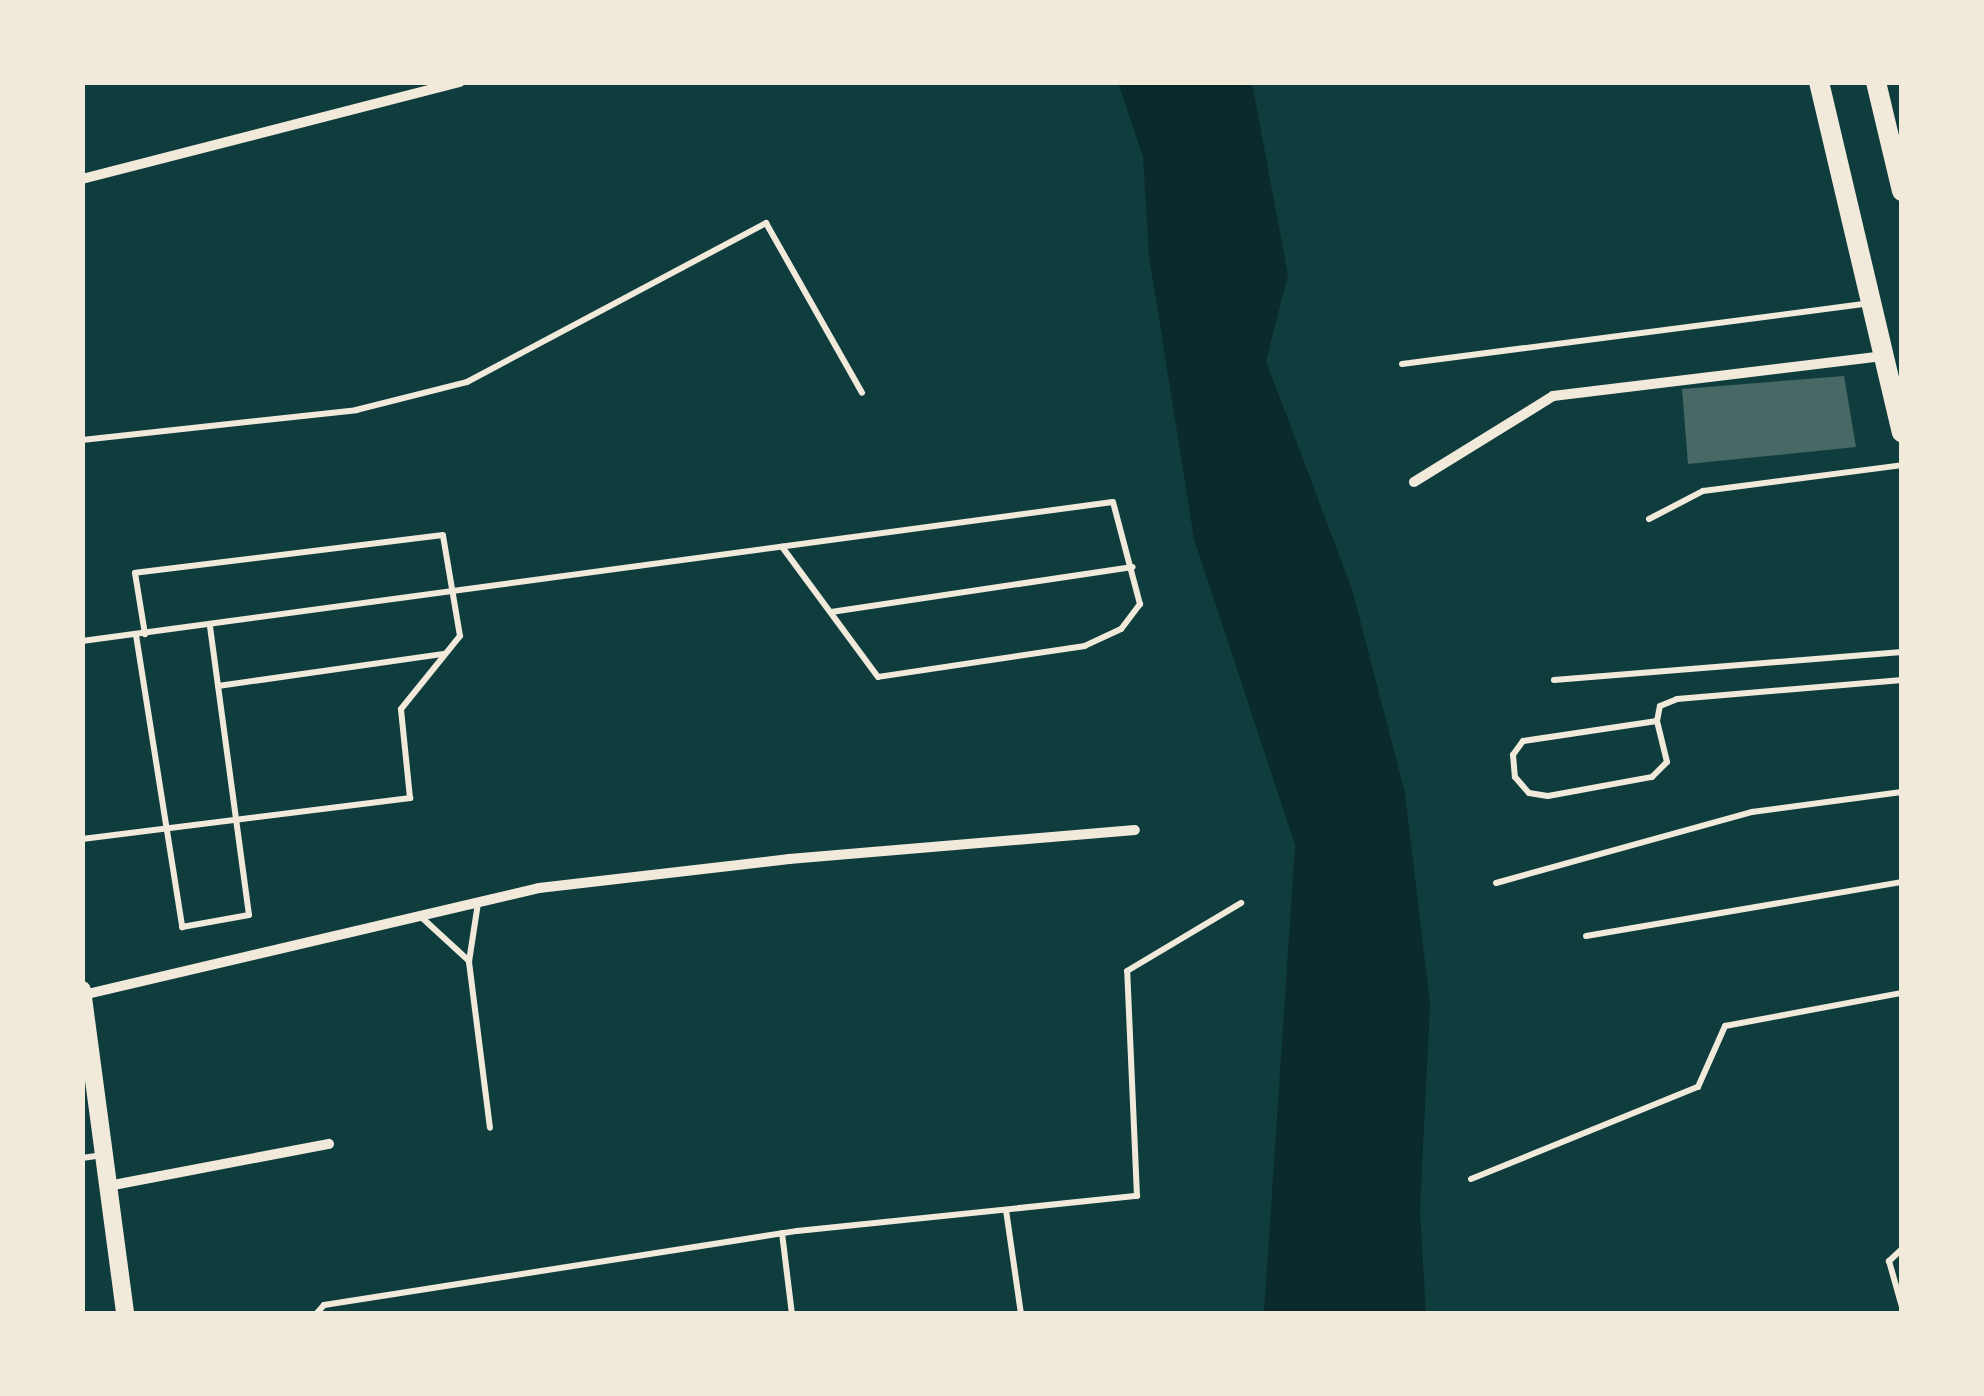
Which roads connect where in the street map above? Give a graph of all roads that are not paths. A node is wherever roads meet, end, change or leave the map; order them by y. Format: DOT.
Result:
graph roads {
  1 [pos="460,82"];
  2 [pos="1819,82"];
  3 [pos="1876,82"];
  4 [pos="1897,156"];
  5 [pos="82,178"];
  6 [pos="1901,187"];
  7 [pos="1871,303"];
  8 [pos="1884,356"];
  9 [pos="1402,364"];
  10 [pos="862,393"];
  11 [pos="1902,432"];
  12 [pos="82,440"];
  13 [pos="1902,465"];
  14 [pos="1414,482"];
  15 [pos="1648,519"];
  16 [pos="782,548"];
  17 [pos="1132,567"];
  18 [pos="455,592"];
  19 [pos="830,612"];
  20 [pos="210,626"];
  21 [pos="140,634"];
  22 [pos="82,640"];
  23 [pos="1902,652"];
  24 [pos="445,654"];
  25 [pos="1554,680"];
  26 [pos="1902,680"];
  27 [pos="218,686"];
  28 [pos="1656,721"];
  29 [pos="1902,792"];
  30 [pos="234,822"];
  31 [pos="167,830"];
  32 [pos="1135,830"];
  33 [pos="82,839"];
  34 [pos="1902,882"];
  35 [pos="1496,883"];
  36 [pos="478,902"];
  37 [pos="1241,903"];
  38 [pos="418,913"];
  39 [pos="1586,936"];
  40 [pos="470,962"];
  41 [pos="83,992"];
  42 [pos="1902,993"];
  43 [pos="490,1128"];
  44 [pos="329,1144"];
  45 [pos="104,1155"];
  46 [pos="82,1158"];
  47 [pos="1471,1180"];
  48 [pos="108,1186"];
  49 [pos="1006,1210"];
  50 [pos="782,1234"];
  51 [pos="1902,1249"];
  52 [pos="1902,1307"];
  53 [pos="124,1314"];
  54 [pos="316,1314"];
  55 [pos="792,1314"];
  56 [pos="1021,1314"];
  1 -- 5 [label="street"];
  2 -- 7 [label="main road"];
  3 -- 4 [label="main road"];
  4 -- 6 [label="main road"];
  7 -- 8 [label="main road"];
  7 -- 9 [label="lane"];
  8 -- 11 [label="main road"];
  8 -- 14 [label="street"];
  10 -- 12 [label="lane"];
  13 -- 15 [label="lane"];
  16 -- 17 [label="lane"];
  16 -- 18 [label="lane"];
  16 -- 19 [label="lane"];
  17 -- 19 [label="lane"];
  17 -- 19 [label="lane"];
  18 -- 20 [label="lane"];
  18 -- 21 [label="lane"];
  18 -- 24 [label="lane"];
  20 -- 21 [label="lane"];
  20 -- 27 [label="lane"];
  21 -- 22 [label="lane"];
  21 -- 31 [label="lane"];
  23 -- 25 [label="lane"];
  24 -- 27 [label="lane"];
  24 -- 30 [label="lane"];
  26 -- 28 [label="lane"];
  27 -- 30 [label="lane"];
  28 -- 28 [label="lane"];
  29 -- 35 [label="lane"];
  30 -- 31 [label="lane"];
  30 -- 31 [label="lane"];
  31 -- 33 [label="lane"];
  32 -- 36 [label="street"];
  34 -- 39 [label="lane"];
  36 -- 38 [label="street"];
  36 -- 40 [label="lane"];
  37 -- 49 [label="lane"];
  38 -- 40 [label="lane"];
  38 -- 41 [label="street"];
  40 -- 43 [label="lane"];
  41 -- 45 [label="main road"];
  42 -- 47 [label="lane"];
  44 -- 48 [label="street"];
  45 -- 46 [label="lane"];
  45 -- 48 [label="main road"];
  48 -- 53 [label="main road"];
  49 -- 50 [label="lane"];
  49 -- 56 [label="lane"];
  50 -- 54 [label="lane"];
  50 -- 55 [label="lane"];
  51 -- 52 [label="lane"];
}
